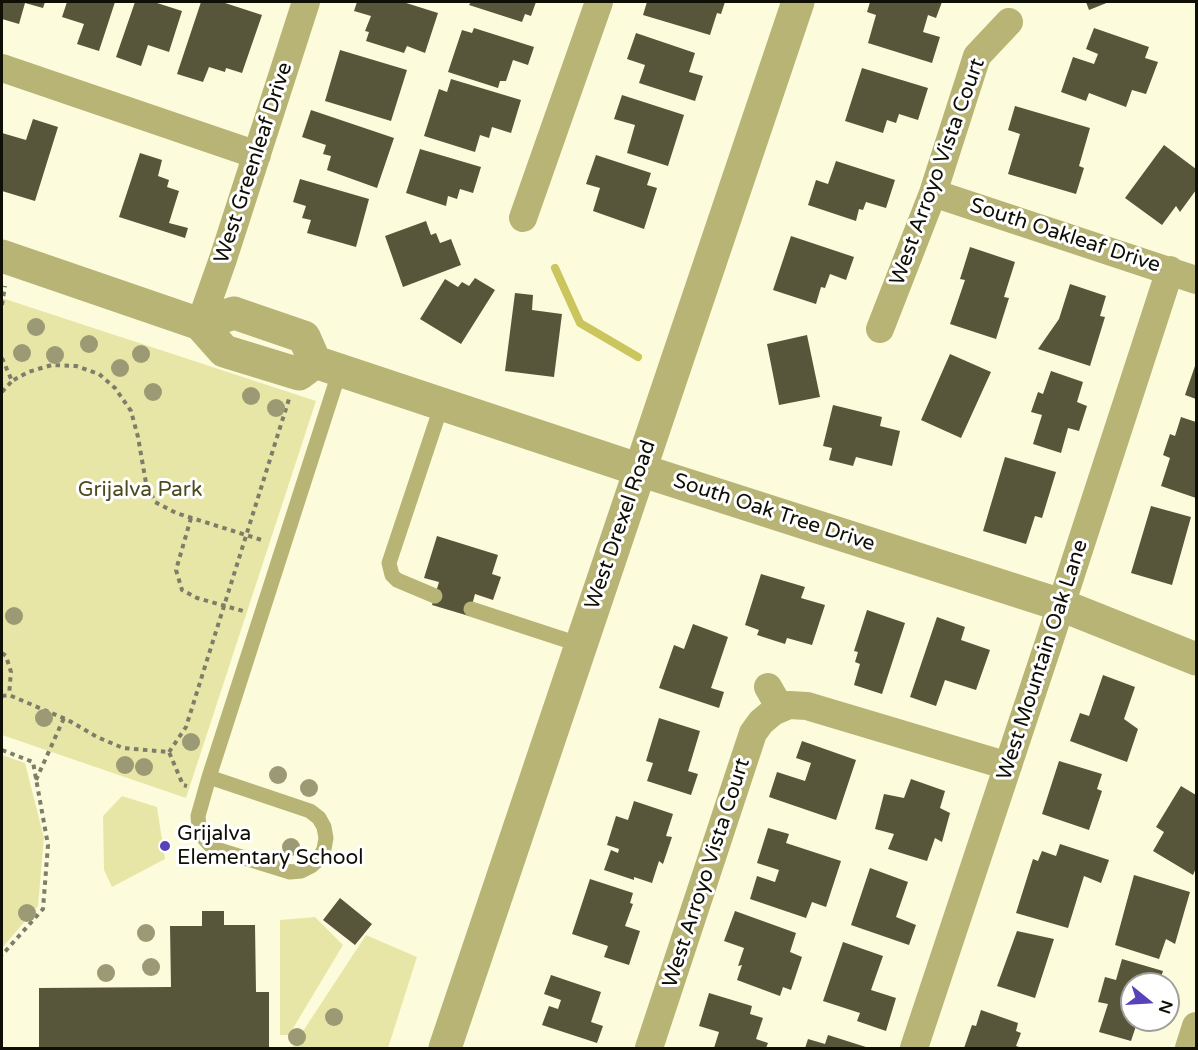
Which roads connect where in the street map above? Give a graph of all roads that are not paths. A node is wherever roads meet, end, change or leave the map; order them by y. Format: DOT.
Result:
graph roads {
  1 [pos="306,2"];
  2 [pos="599,2"];
  3 [pos="798,2"];
  4 [pos="1010,22"];
  5 [pos="2,68"];
  6 [pos="257,155"];
  7 [pos="933,193"];
  8 [pos="523,218"];
  9 [pos="2,256"];
  10 [pos="1170,270"];
  11 [pos="1197,280"];
  12 [pos="200,324"];
  13 [pos="880,329"];
  14 [pos="327,366"];
  15 [pos="442,404"];
  16 [pos="640,470"];
  17 [pos="435,596"];
  18 [pos="1061,605"];
  19 [pos="471,609"];
  20 [pos="580,645"];
  21 [pos="1197,659"];
  22 [pos="1008,766"];
  23 [pos="209,777"];
  24 [pos="1197,1026"];
  25 [pos="445,1048"];
  26 [pos="649,1048"];
  27 [pos="914,1048"];
  28 [pos="1189,1048"];
  1 -- 6 [label="street, West Greenleaf Drive"];
  2 -- 8 [label="street"];
  3 -- 16 [label="street, West Drexel Road"];
  4 -- 7 [label="street, West Arroyo Vista Court"];
  5 -- 6 [label="street"];
  6 -- 12 [label="street, West Greenleaf Drive"];
  7 -- 10 [label="street, South Oakleaf Drive"];
  7 -- 13 [label="street, West Arroyo Vista Court"];
  9 -- 12 [label="street"];
  10 -- 11 [label="street, South Oakleaf Drive"];
  10 -- 18 [label="street, West Mountain Oak Lane"];
  12 -- 14 [label="street"];
  14 -- 15 [label="street, South Oak Tree Drive"];
  14 -- 23 [label="lane"];
  15 -- 16 [label="street, South Oak Tree Drive"];
  15 -- 17 [label="lane"];
  16 -- 18 [label="street, South Oak Tree Drive"];
  16 -- 20 [label="street, West Drexel Road"];
  18 -- 21 [label="street, South Oak Tree Drive"];
  18 -- 22 [label="street, West Mountain Oak Lane"];
  19 -- 20 [label="lane"];
  20 -- 25 [label="street, West Drexel Road"];
  22 -- 26 [label="street, West Arroyo Vista Court"];
  22 -- 27 [label="street, West Mountain Oak Lane"];
  23 -- 23 [label="lane"];
  24 -- 28 [label="street"];
}
